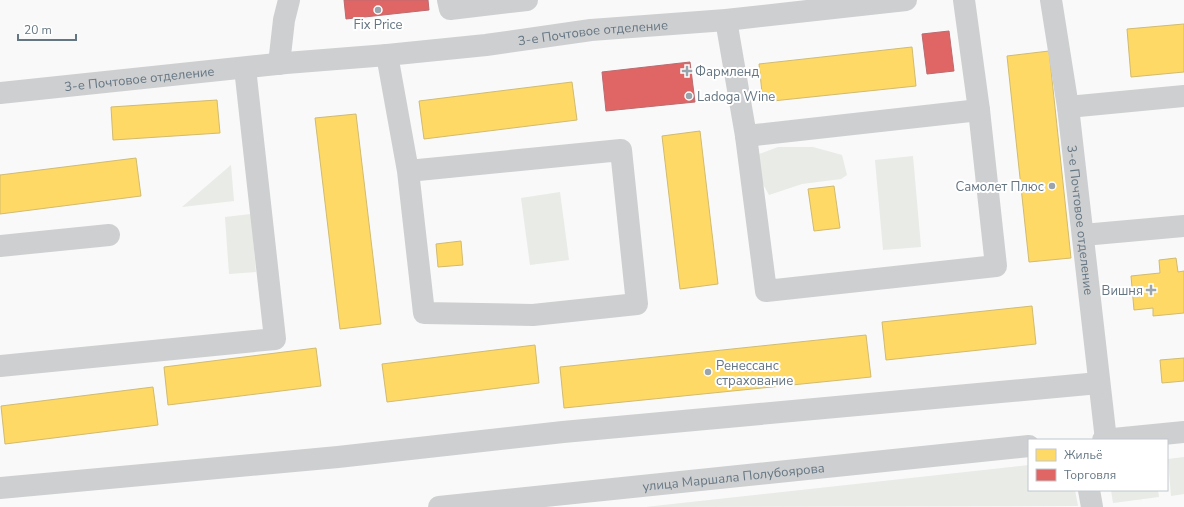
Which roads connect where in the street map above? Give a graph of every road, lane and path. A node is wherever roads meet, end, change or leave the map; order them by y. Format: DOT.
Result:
graph roads {
  1 [pos="289,0"];
  2 [pos="448,0"];
  3 [pos="527,0"];
  4 [pos="906,0"];
  5 [pos="964,0"];
  6 [pos="1051,0"];
  7 [pos="798,6"];
  8 [pos="726,20"];
  9 [pos="387,55"];
  10 [pos="279,64"];
  11 [pos="245,68"];
  12 [pos="0,93"];
  13 [pos="1184,96"];
  14 [pos="1068,107"];
  15 [pos="979,110"];
  16 [pos="746,136"];
  17 [pos="408,171"];
  18 [pos="1184,226"];
  19 [pos="109,235"];
  20 [pos="1083,235"];
  21 [pos="0,246"];
  22 [pos="0,366"];
  23 [pos="1099,383"];
  24 [pos="1184,432"];
  25 [pos="1105,439"];
  26 [pos="1115,439"];
  27 [pos="1028,446"];
  28 [pos="0,488"];
  29 [pos="1089,491"];
  30 [pos="584,500"];
  31 [pos="439,507"];
  32 [pos="1092,507"];
  1 -- 10 [label="street"];
  2 -- 3 [label="street"];
  4 -- 7 [label="street, 3-е Почтовое отделение"];
  5 -- 15 [label="street"];
  6 -- 14 [label="street, 3-е Почтовое отделение"];
  7 -- 8 [label="street, 3-е Почтовое отделение"];
  8 -- 9 [label="street, 3-е Почтовое отделение"];
  8 -- 16 [label="street"];
  9 -- 10 [label="street, 3-е Почтовое отделение"];
  9 -- 17 [label="street"];
  10 -- 11 [label="street, 3-е Почтовое отделение"];
  11 -- 12 [label="street, 3-е Почтовое отделение"];
  11 -- 22 [label="street"];
  13 -- 14 [label="street"];
  14 -- 20 [label="street, 3-е Почтовое отделение"];
  15 -- 16 [label="street"];
  15 -- 16 [label="street"];
  17 -- 17 [label="street"];
  18 -- 20 [label="street"];
  19 -- 21 [label="street"];
  20 -- 23 [label="street, 3-е Почтовое отделение"];
  23 -- 25 [label="street, 3-е Почтовое отделение"];
  23 -- 28 [label="street"];
  24 -- 26 [label="street"];
  27 -- 30 [label="street, улица Маршала Полубоярова"];
  29 -- 32 [label="street"];
  30 -- 31 [label="street, улица Маршала Полубоярова"];
}
